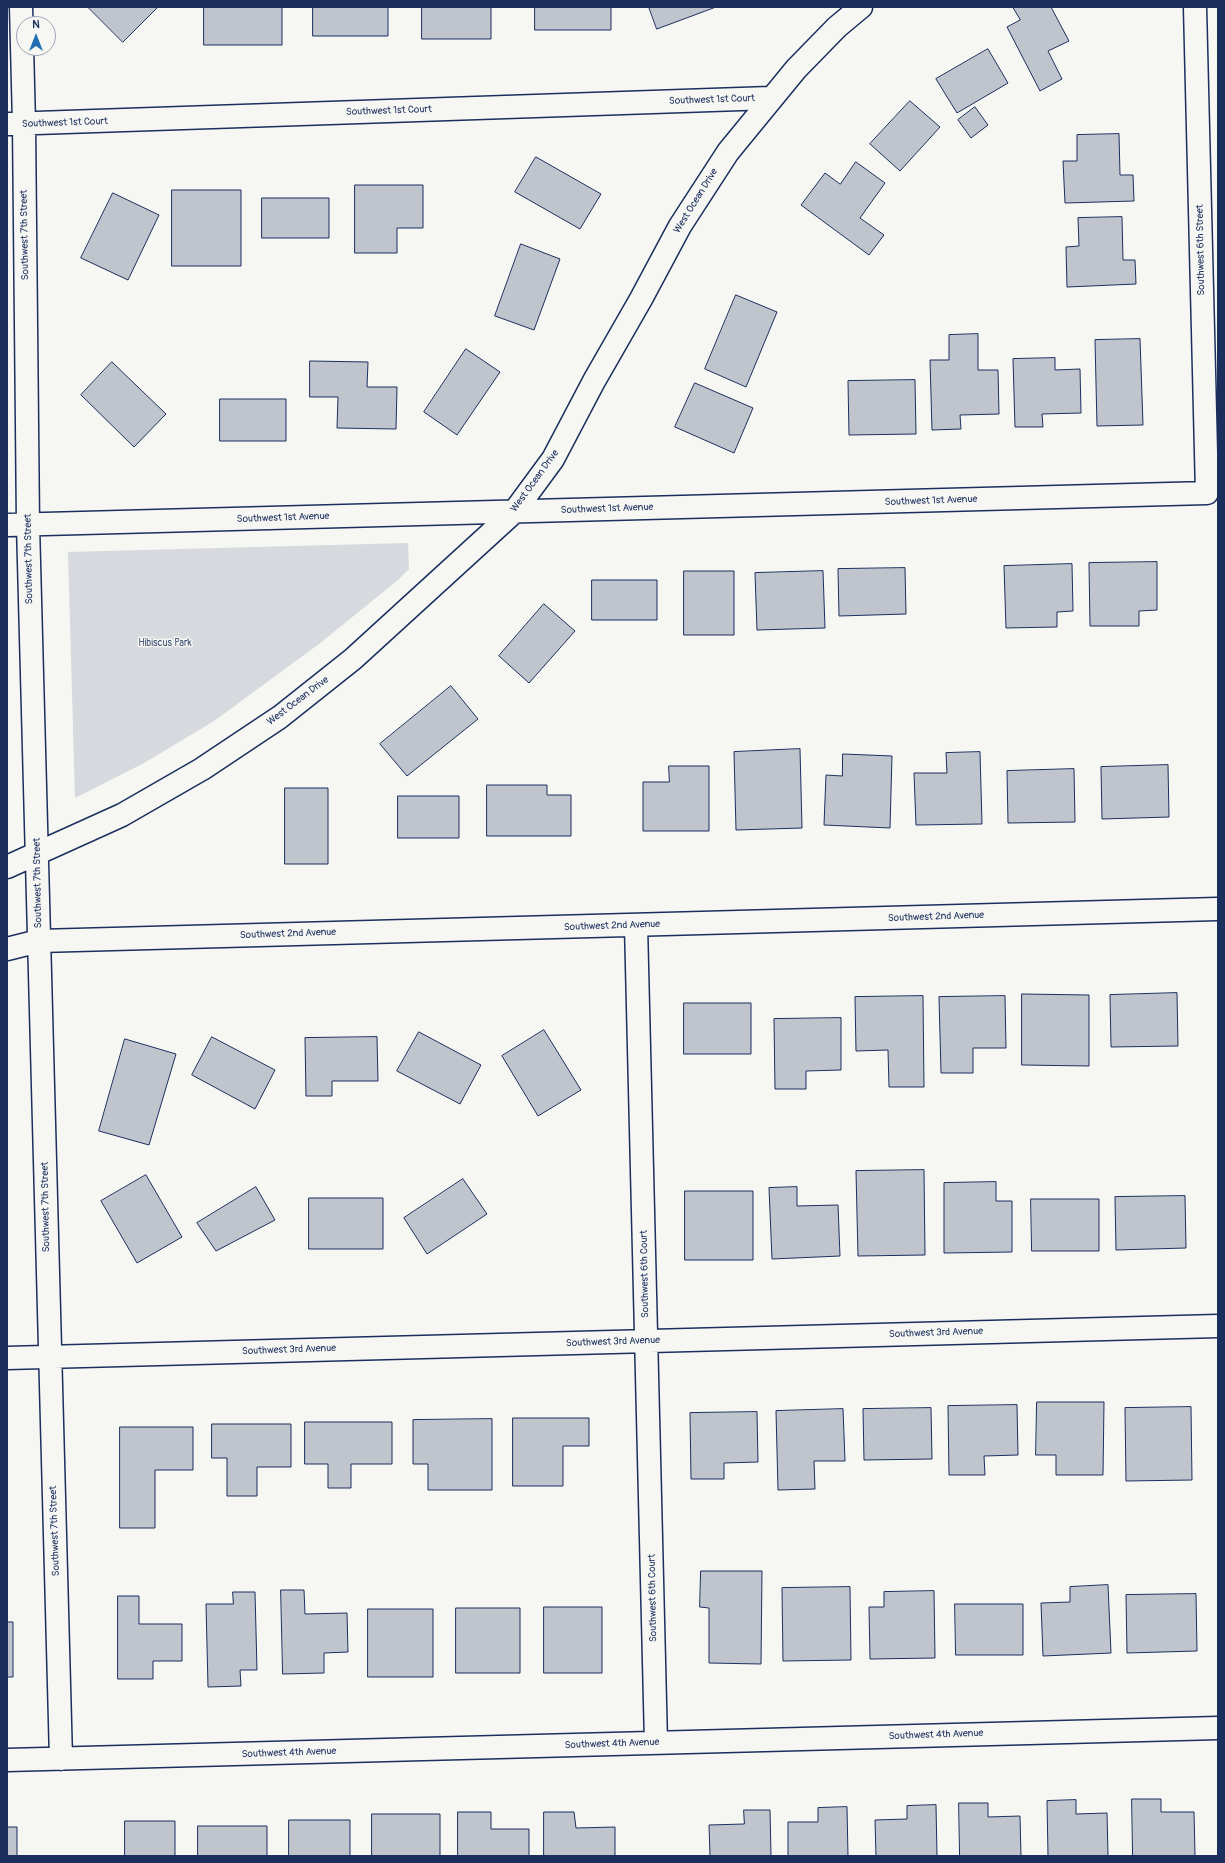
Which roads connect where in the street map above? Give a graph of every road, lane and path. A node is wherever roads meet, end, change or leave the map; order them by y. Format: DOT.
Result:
graph roads {
  1 [pos="21,7"];
  2 [pos="861,7"];
  3 [pos="1195,7"];
  4 [pos="770,98"];
  5 [pos="16,124"];
  6 [pos="1207,494"];
  7 [pos="514,512"];
  8 [pos="7,525"];
  9 [pos="28,525"];
  10 [pos="37,855"];
  11 [pos="7,868"];
  12 [pos="1218,909"];
  13 [pos="636,925"];
  14 [pos="39,941"];
  15 [pos="7,949"];
  16 [pos="1218,1326"];
  17 [pos="647,1341"];
  18 [pos="50,1357"];
  19 [pos="7,1358"];
  20 [pos="1218,1728"];
  21 [pos="656,1743"];
  22 [pos="61,1759"];
  23 [pos="7,1760"];
  1 -- 5 [label="street, Southwest 7th Street"];
  2 -- 4 [label="street, West Ocean Drive"];
  3 -- 6 [label="street, Southwest 6th Street"];
  4 -- 5 [label="street, Southwest 1st Court"];
  4 -- 7 [label="street, West Ocean Drive"];
  5 -- 9 [label="street, Southwest 7th Street"];
  6 -- 7 [label="street, Southwest 1st Avenue"];
  7 -- 9 [label="street, Southwest 1st Avenue"];
  7 -- 10 [label="street, West Ocean Drive"];
  8 -- 9 [label="street, Southwest 1st Avenue"];
  9 -- 10 [label="street, Southwest 7th Street"];
  10 -- 11 [label="street"];
  10 -- 14 [label="street, Southwest 7th Street"];
  12 -- 13 [label="street, Southwest 2nd Avenue"];
  13 -- 14 [label="street, Southwest 2nd Avenue"];
  13 -- 17 [label="street, Southwest 6th Court"];
  14 -- 15 [label="street, Southwest 2nd Avenue"];
  14 -- 18 [label="street, Southwest 7th Street"];
  16 -- 17 [label="street, Southwest 3rd Avenue"];
  17 -- 18 [label="street, Southwest 3rd Avenue"];
  17 -- 21 [label="street, Southwest 6th Court"];
  18 -- 19 [label="street, Southwest 3rd Avenue"];
  18 -- 22 [label="street, Southwest 7th Street"];
  20 -- 21 [label="street, Southwest 4th Avenue"];
  21 -- 22 [label="street, Southwest 4th Avenue"];
  22 -- 23 [label="street, Southwest 4th Avenue"];
}
